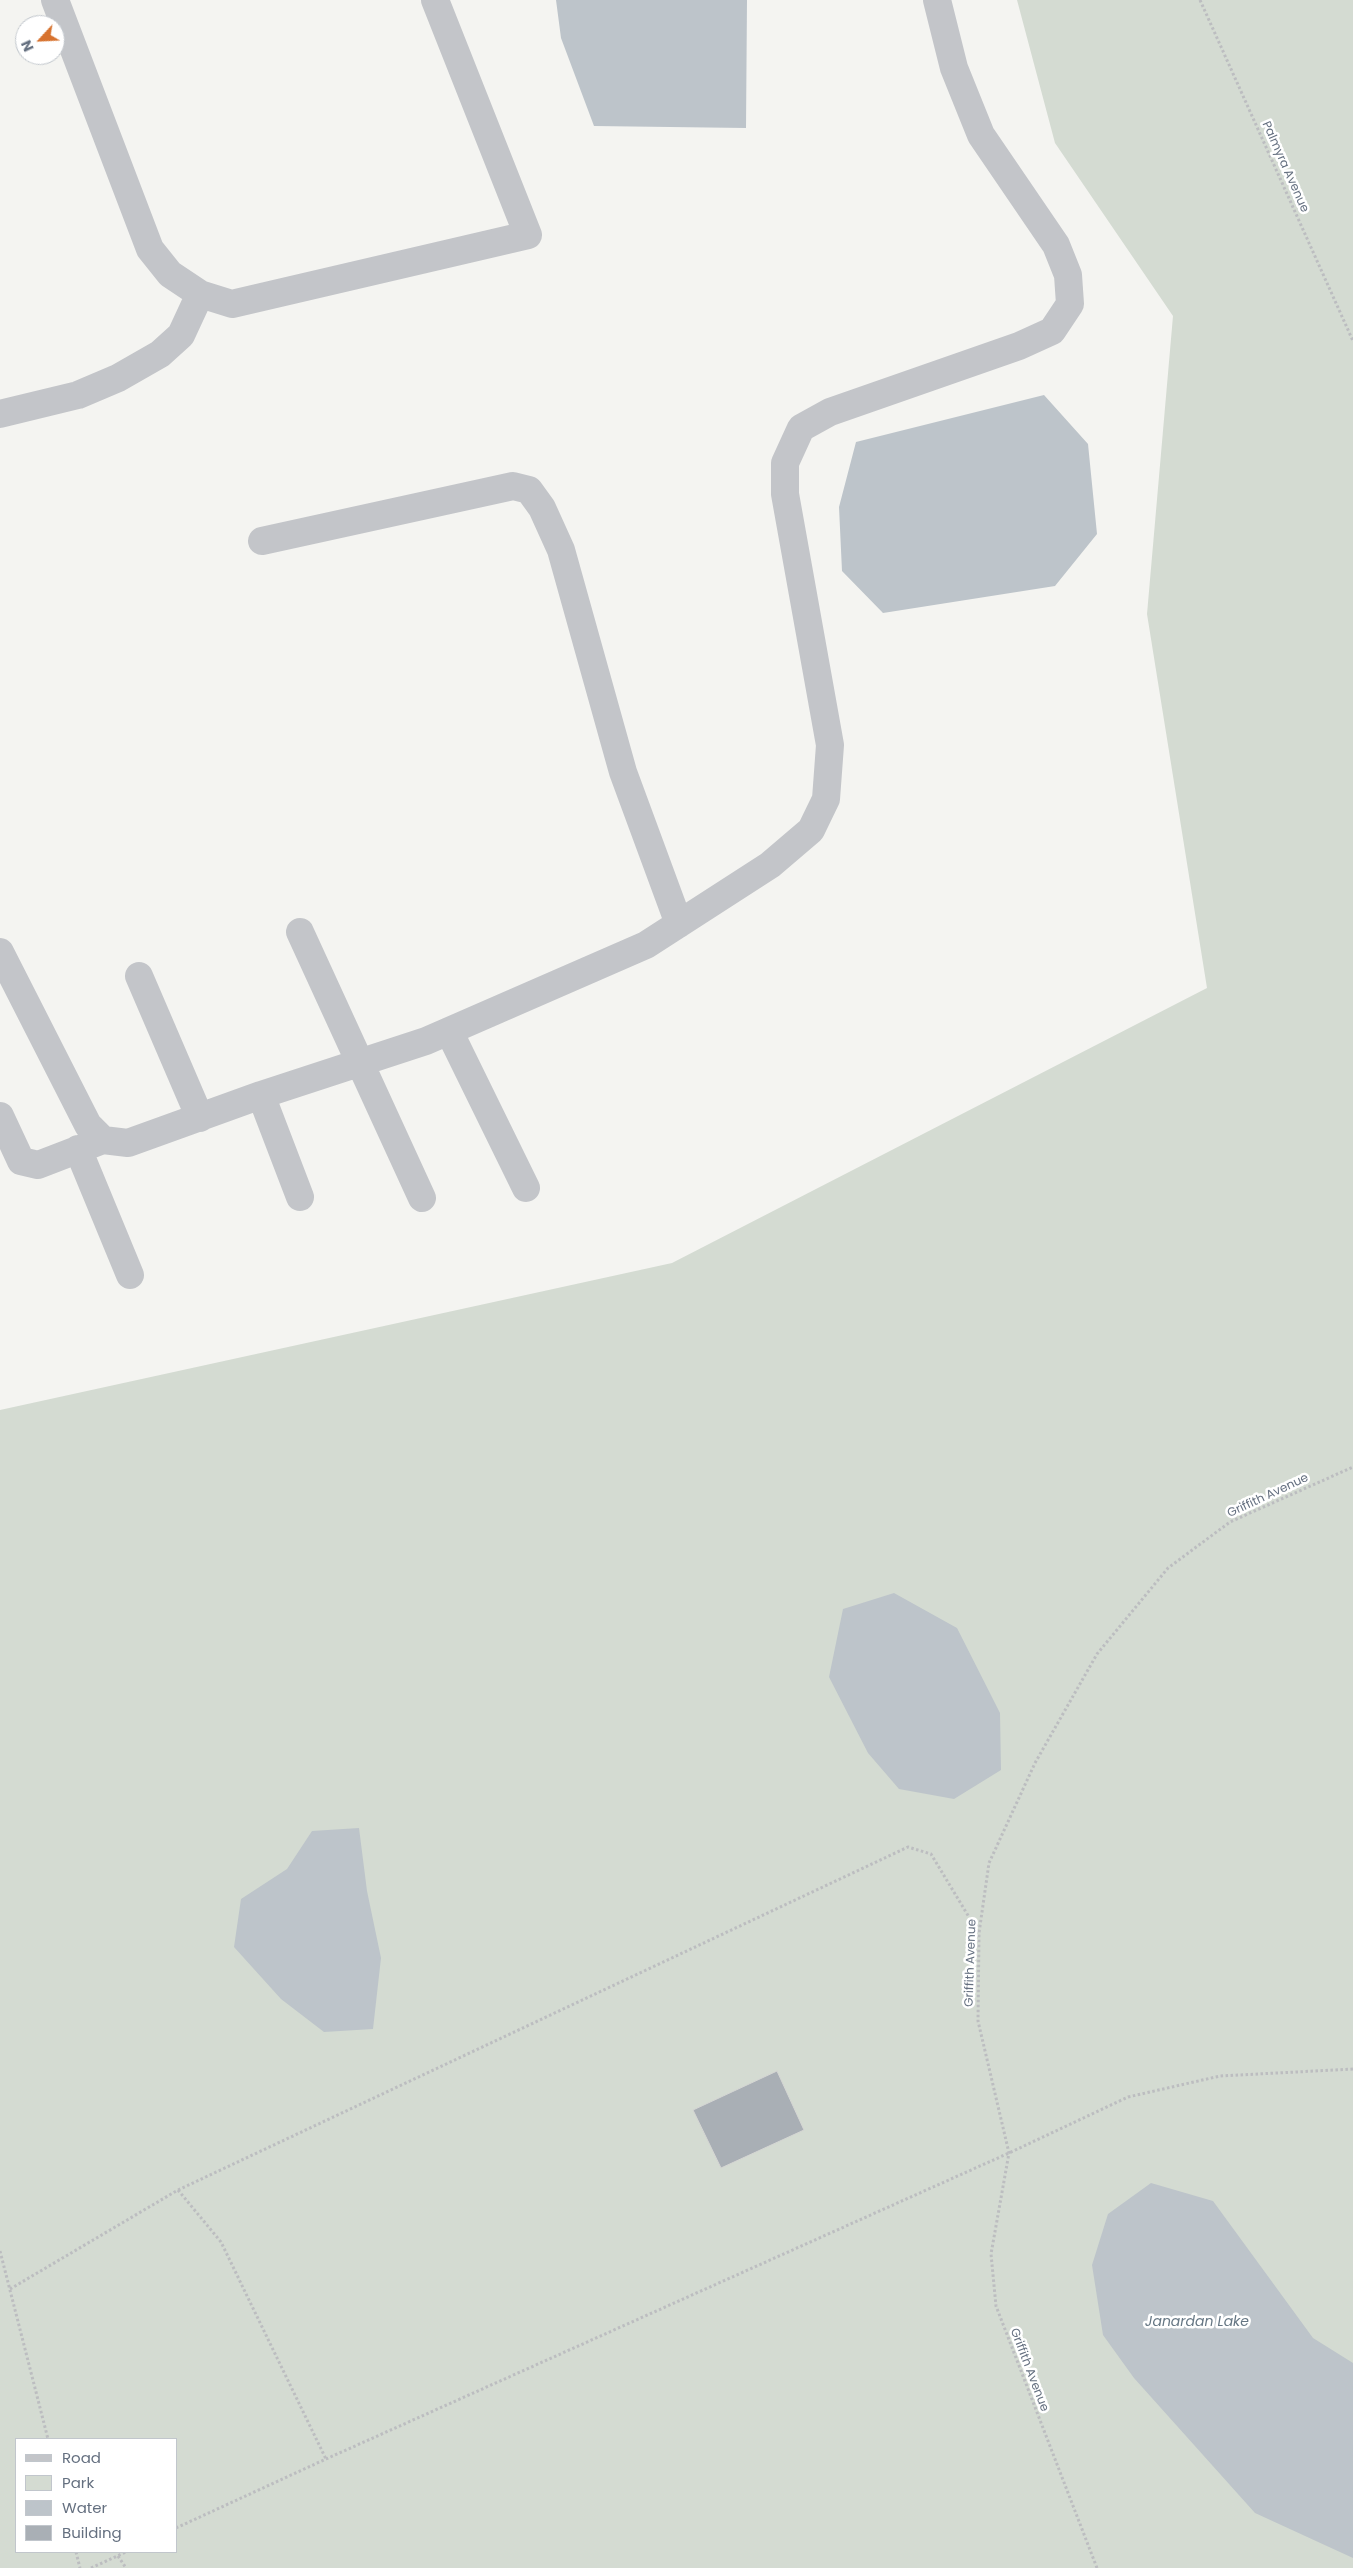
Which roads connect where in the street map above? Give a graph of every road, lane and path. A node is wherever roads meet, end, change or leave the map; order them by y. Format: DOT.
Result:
graph roads {
  1 [pos="55,0"];
  2 [pos="435,0"];
  3 [pos="937,0"];
  4 [pos="1200,0"];
  5 [pos="200,294"];
  6 [pos="1353,341"];
  7 [pos="0,414"];
  8 [pos="262,541"];
  9 [pos="679,924"];
  10 [pos="300,932"];
  11 [pos="0,952"];
  12 [pos="139,976"];
  13 [pos="449,1031"];
  14 [pos="360,1064"];
  15 [pos="261,1095"];
  16 [pos="0,1116"];
  17 [pos="200,1118"];
  18 [pos="91,1145"];
  19 [pos="526,1188"];
  20 [pos="300,1197"];
  21 [pos="422,1198"];
  22 [pos="130,1275"];
  23 [pos="1353,1467"];
  24 [pos="979,1934"];
  25 [pos="1353,2069"];
  26 [pos="1009,2153"];
  27 [pos="178,2190"];
  28 [pos="0,2251"];
  29 [pos="10,2289"];
  30 [pos="48,2438"];
  31 [pos="326,2459"];
  32 [pos="178,2527"];
  33 [pos="76,2553"];
  34 [pos="123,2553"];
  35 [pos="118,2555"];
  36 [pos="80,2568"];
  37 [pos="91,2568"];
  38 [pos="126,2568"];
  39 [pos="1097,2568"];
  1 -- 5 [label="street"];
  2 -- 5 [label="street"];
  3 -- 9 [label="street"];
  4 -- 6 [label="path, Palmyra Avenue"];
  5 -- 7 [label="street"];
  8 -- 9 [label="street"];
  9 -- 13 [label="street"];
  10 -- 14 [label="street"];
  11 -- 18 [label="street"];
  12 -- 17 [label="street"];
  13 -- 14 [label="street"];
  13 -- 19 [label="street"];
  14 -- 15 [label="street"];
  14 -- 21 [label="street"];
  15 -- 17 [label="street"];
  15 -- 20 [label="street"];
  16 -- 18 [label="street"];
  17 -- 18 [label="street"];
  18 -- 22 [label="street"];
  23 -- 24 [label="path, Griffith Avenue"];
  24 -- 26 [label="path, Griffith Avenue"];
  24 -- 27 [label="path"];
  25 -- 26 [label="path"];
  26 -- 31 [label="path"];
  26 -- 39 [label="path, Griffith Avenue"];
  27 -- 29 [label="path"];
  27 -- 31 [label="path"];
  28 -- 29 [label="path"];
  29 -- 30 [label="path"];
  31 -- 32 [label="path"];
  33 -- 36 [label="path"];
  34 -- 35 [label="path"];
  35 -- 37 [label="path"];
  35 -- 38 [label="path"];
}
